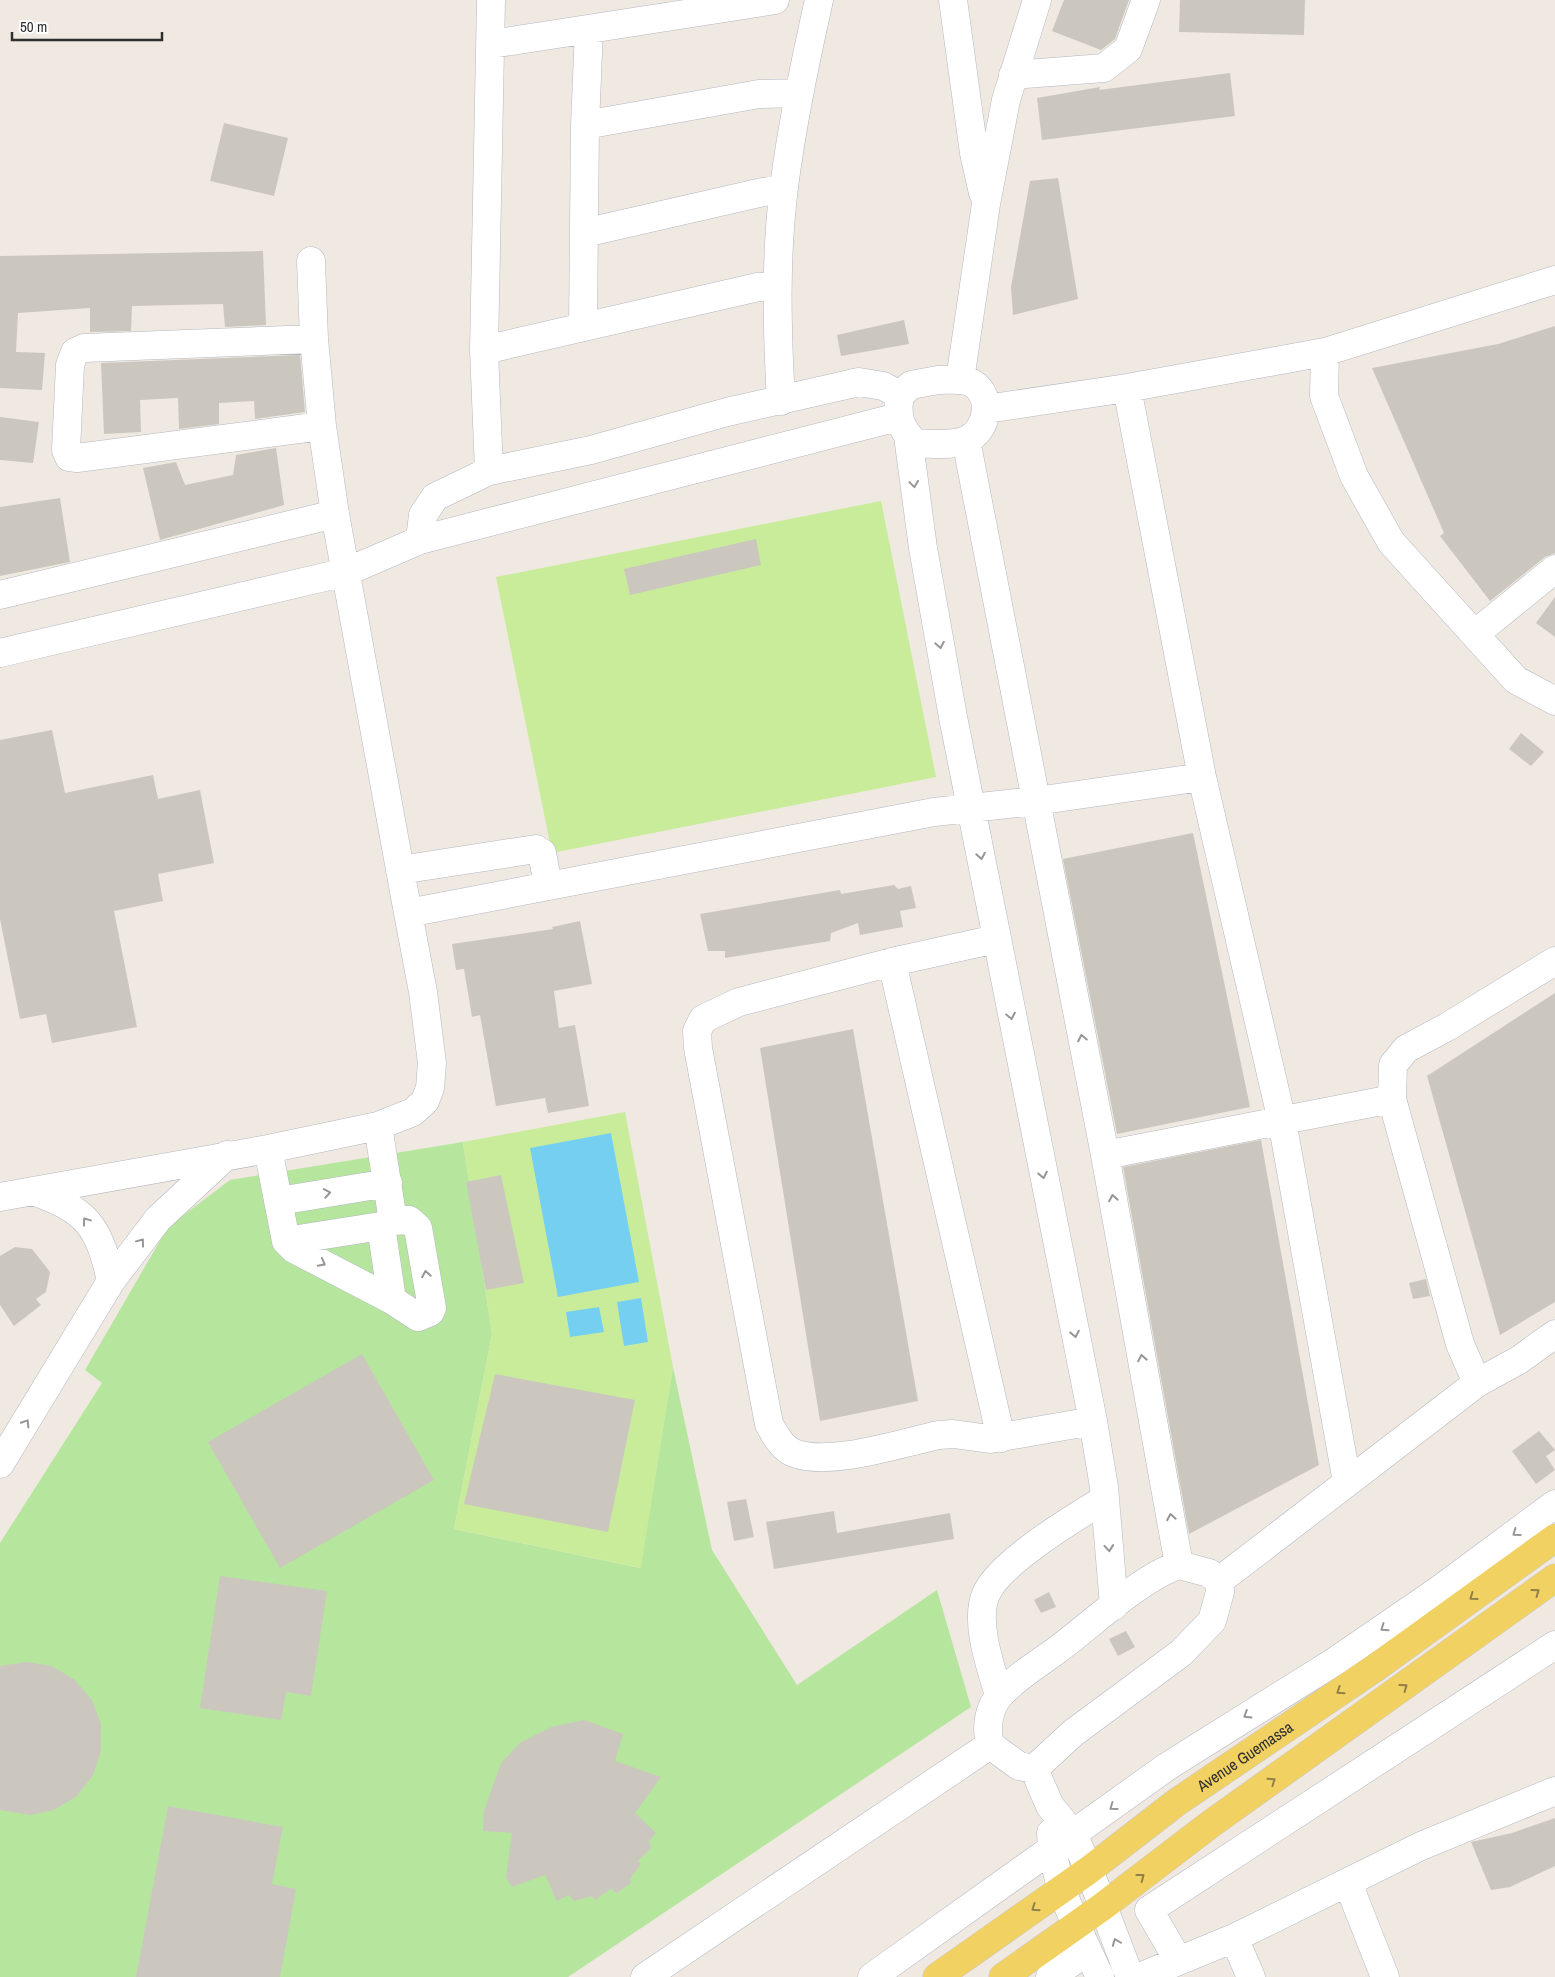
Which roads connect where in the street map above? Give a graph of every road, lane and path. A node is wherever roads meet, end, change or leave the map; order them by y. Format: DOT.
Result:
graph roads {
  1 [pos="491,0"];
  2 [pos="775,0"];
  3 [pos="819,0"];
  4 [pos="953,0"];
  5 [pos="1037,0"];
  6 [pos="1146,0"];
  7 [pos="588,29"];
  8 [pos="492,44"];
  9 [pos="1013,75"];
  10 [pos="798,93"];
  11 [pos="585,125"];
  12 [pos="784,189"];
  13 [pos="986,204"];
  14 [pos="584,233"];
  15 [pos="312,261"];
  16 [pos="1555,280"];
  17 [pos="777,286"];
  18 [pos="584,327"];
  19 [pos="314,339"];
  20 [pos="484,350"];
  21 [pos="1325,352"];
  22 [pos="960,380"];
  23 [pos="1127,388"];
  24 [pos="781,400"];
  25 [pos="986,409"];
  26 [pos="902,416"];
  27 [pos="322,426"];
  28 [pos="966,440"];
  29 [pos="489,471"];
  30 [pos="334,514"];
  31 [pos="420,540"];
  32 [pos="1555,569"];
  33 [pos="346,572"];
  34 [pos="0,595"];
  35 [pos="1476,633"];
  36 [pos="0,653"];
  37 [pos="1555,701"];
  38 [pos="1202,777"];
  39 [pos="1036,800"];
  40 [pos="972,808"];
  41 [pos="400,870"];
  42 [pos="548,885"];
  43 [pos="408,913"];
  44 [pos="996,939"];
  45 [pos="892,962"];
  46 [pos="1555,962"];
  47 [pos="1392,1099"];
  48 [pos="1282,1121"];
  49 [pos="378,1126"];
  50 [pos="268,1149"];
  51 [pos="228,1155"];
  52 [pos="1105,1155"];
  53 [pos="388,1183"];
  54 [pos="33,1191"];
  55 [pos="0,1197"];
  56 [pos="279,1201"];
  57 [pos="387,1223"];
  58 [pos="286,1241"];
  59 [pos="111,1281"];
  60 [pos="392,1300"];
  61 [pos="1555,1334"];
  62 [pos="1477,1384"];
  63 [pos="1093,1421"];
  64 [pos="1001,1438"];
  65 [pos="0,1464"];
  66 [pos="1346,1482"];
  67 [pos="1105,1499"];
  68 [pos="1555,1504"];
  69 [pos="1555,1538"];
  70 [pos="1179,1566"];
  71 [pos="1555,1578"];
  72 [pos="1219,1582"];
  73 [pos="1114,1606"];
  74 [pos="1555,1645"];
  75 [pos="999,1696"];
  76 [pos="990,1745"];
  77 [pos="1034,1769"];
  78 [pos="1555,1791"];
  79 [pos="1062,1841"];
  80 [pos="1090,1870"];
  81 [pos="1348,1883"];
  82 [pos="1062,1889"];
  83 [pos="1102,1907"];
  84 [pos="1075,1925"];
  85 [pos="1234,1938"];
  86 [pos="1088,1951"];
  87 [pos="1178,1960"];
  88 [pos="645,1977"];
  89 [pos="872,1977"];
  90 [pos="937,1977"];
  91 [pos="1003,1977"];
  92 [pos="1050,1977"];
  93 [pos="1100,1977"];
  94 [pos="1130,1977"];
  95 [pos="1140,1977"];
  96 [pos="1251,1977"];
  97 [pos="1385,1977"];
  1 -- 8 [label="street"];
  2 -- 7 [label="street"];
  3 -- 10 [label="street"];
  4 -- 13 [label="street"];
  5 -- 9 [label="street"];
  6 -- 9 [label="street"];
  7 -- 8 [label="street"];
  7 -- 11 [label="street"];
  8 -- 20 [label="street"];
  9 -- 13 [label="street"];
  10 -- 11 [label="street"];
  10 -- 12 [label="street"];
  11 -- 14 [label="street"];
  12 -- 14 [label="street"];
  12 -- 17 [label="street"];
  13 -- 22 [label="street"];
  14 -- 18 [label="street"];
  15 -- 19 [label="street"];
  16 -- 21 [label="street"];
  17 -- 18 [label="street"];
  17 -- 24 [label="street"];
  18 -- 20 [label="street"];
  19 -- 27 [label="street"];
  19 -- 27 [label="street"];
  20 -- 29 [label="street"];
  21 -- 23 [label="street"];
  21 -- 35 [label="street"];
  22 -- 25 [label="street"];
  22 -- 26 [label="street"];
  23 -- 25 [label="street"];
  23 -- 38 [label="street"];
  24 -- 26 [label="street"];
  24 -- 29 [label="street"];
  25 -- 28 [label="street"];
  26 -- 28 [label="street"];
  26 -- 31 [label="street"];
  26 -- 40 [label="street, one-way"];
  27 -- 30 [label="street"];
  28 -- 39 [label="street"];
  29 -- 31 [label="street"];
  30 -- 33 [label="street"];
  30 -- 34 [label="street"];
  31 -- 33 [label="street"];
  32 -- 35 [label="street"];
  33 -- 36 [label="street"];
  33 -- 41 [label="street"];
  35 -- 37 [label="street"];
  38 -- 39 [label="street"];
  38 -- 48 [label="street"];
  39 -- 40 [label="street"];
  52 -- 39 [label="street, one-way"];
  40 -- 42 [label="street"];
  40 -- 44 [label="street, one-way"];
  41 -- 42 [label="street"];
  41 -- 43 [label="street"];
  42 -- 43 [label="street"];
  43 -- 49 [label="street"];
  44 -- 45 [label="street"];
  44 -- 63 [label="street, one-way"];
  45 -- 64 [label="street"];
  45 -- 64 [label="street"];
  46 -- 47 [label="street"];
  47 -- 48 [label="street"];
  47 -- 62 [label="street"];
  48 -- 52 [label="street"];
  48 -- 66 [label="street"];
  49 -- 50 [label="street"];
  49 -- 53 [label="street"];
  50 -- 51 [label="street"];
  50 -- 56 [label="street"];
  51 -- 54 [label="street"];
  59 -- 51 [label="street, one-way"];
  70 -- 52 [label="street, one-way"];
  56 -- 53 [label="street, one-way"];
  53 -- 57 [label="street"];
  54 -- 55 [label="street"];
  59 -- 54 [label="street, one-way"];
  56 -- 58 [label="street"];
  57 -- 58 [label="street"];
  57 -- 60 [label="street"];
  60 -- 57 [label="street, one-way"];
  58 -- 60 [label="street, one-way"];
  65 -- 59 [label="street, one-way"];
  61 -- 62 [label="street"];
  62 -- 66 [label="street"];
  63 -- 64 [label="street"];
  63 -- 67 [label="street"];
  66 -- 72 [label="street"];
  67 -- 73 [label="street, one-way"];
  67 -- 75 [label="street"];
  68 -- 79 [label="street, one-way"];
  69 -- 80 [label="main road, Avenue Guemassa, one-way"];
  70 -- 72 [label="street"];
  70 -- 73 [label="street"];
  83 -- 71 [label="main road, one-way"];
  72 -- 77 [label="street"];
  73 -- 75 [label="street"];
  74 -- 87 [label="street"];
  75 -- 76 [label="street"];
  76 -- 77 [label="street"];
  76 -- 88 [label="street"];
  77 -- 79 [label="street"];
  78 -- 81 [label="street"];
  79 -- 80 [label="street"];
  79 -- 82 [label="street"];
  79 -- 89 [label="street"];
  80 -- 82 [label="main road, Avenue Guemassa"];
  80 -- 83 [label="street"];
  81 -- 85 [label="street"];
  81 -- 97 [label="street"];
  82 -- 84 [label="street"];
  82 -- 90 [label="main road, Avenue Guemassa, one-way"];
  83 -- 84 [label="main road"];
  94 -- 83 [label="street, one-way"];
  84 -- 86 [label="street"];
  84 -- 91 [label="main road"];
  85 -- 87 [label="street"];
  85 -- 96 [label="street"];
  86 -- 92 [label="street"];
  86 -- 93 [label="street"];
  87 -- 95 [label="street"];
}
